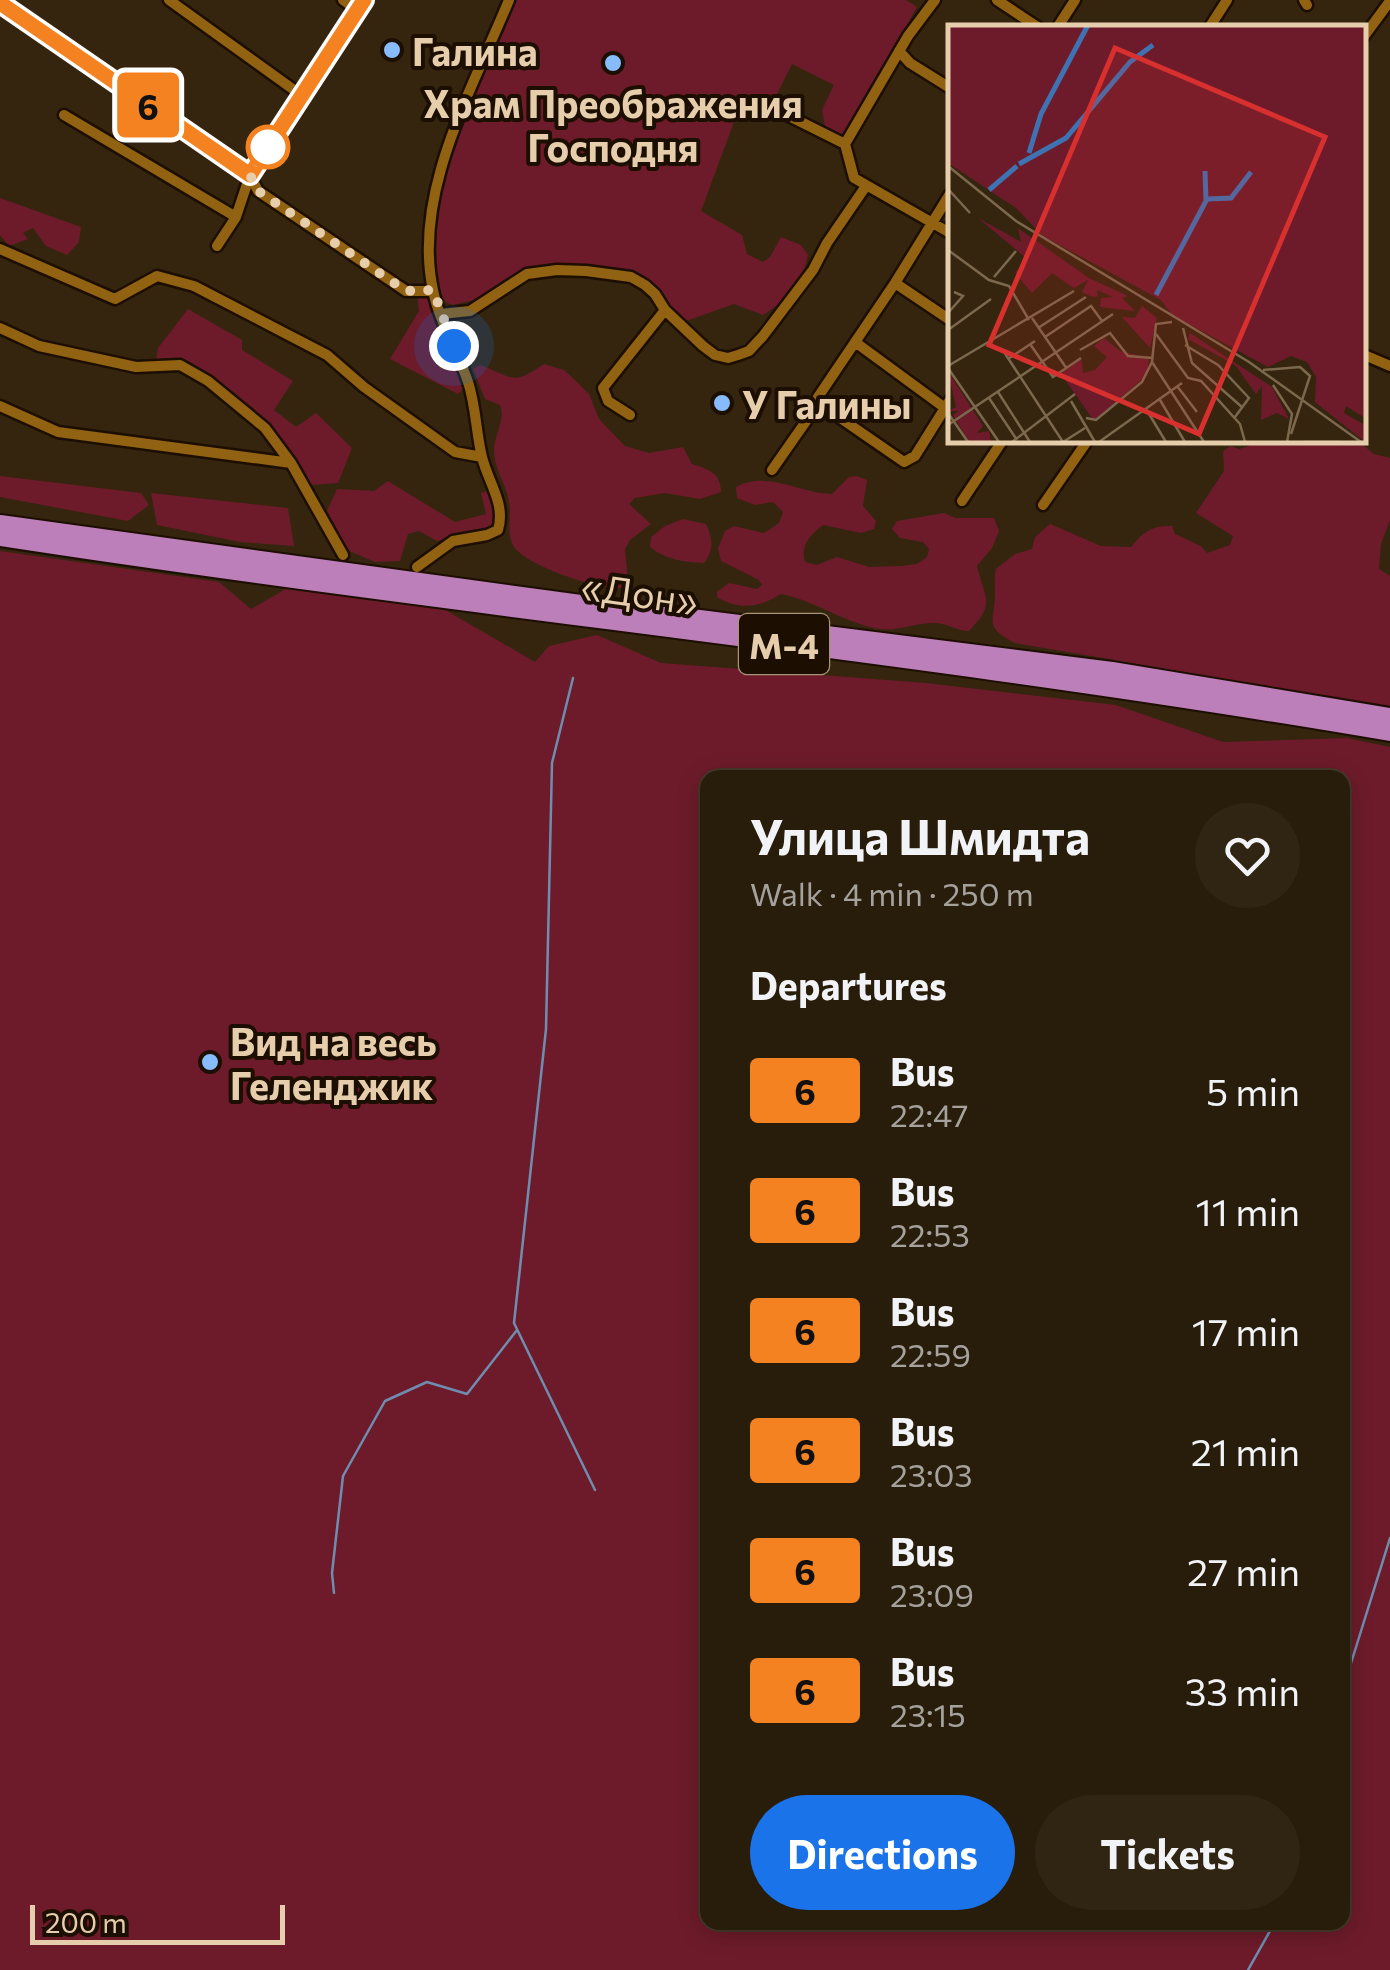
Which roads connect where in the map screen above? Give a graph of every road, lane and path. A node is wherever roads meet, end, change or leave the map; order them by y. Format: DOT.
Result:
graph roads {
  1 [pos="169,0"];
  2 [pos="343,0"];
  3 [pos="509,0"];
  4 [pos="935,0"];
  5 [pos="997,0"];
  6 [pos="1075,0"];
  7 [pos="1227,0"];
  8 [pos="1390,1"];
  9 [pos="8,4"];
  10 [pos="361,5"];
  11 [pos="1034,25"];
  12 [pos="1059,25"];
  13 [pos="1211,25"];
  14 [pos="1365,34"];
  15 [pos="898,52"];
  16 [pos="948,87"];
  17 [pos="301,94"];
  18 [pos="783,112"];
  19 [pos="64,115"];
  20 [pos="845,144"];
  21 [pos="250,175"];
  22 [pos="866,186"];
  23 [pos="948,197"];
  24 [pos="236,218"];
  25 [pos="931,223"];
  26 [pos="948,232"];
  27 [pos="217,246"];
  28 [pos="0,249"];
  29 [pos="895,283"];
  30 [pos="433,290"];
  31 [pos="665,310"];
  32 [pos="441,314"];
  33 [pos="948,319"];
  34 [pos="0,328"];
  35 [pos="854,342"];
  36 [pos="1365,355"];
  37 [pos="1390,366"];
  38 [pos="816,402"];
  39 [pos="947,404"];
  40 [pos="0,406"];
  41 [pos="630,415"];
  42 [pos="1002,442"];
  43 [pos="1087,442"];
  44 [pos="482,457"];
  45 [pos="291,463"];
  46 [pos="772,470"];
  47 [pos="962,501"];
  48 [pos="1043,505"];
  49 [pos="0,524"];
  50 [pos="0,537"];
  51 [pos="342,555"];
  52 [pos="418,566"];
  53 [pos="1390,717"];
  54 [pos="1390,732"];
  1 -- 17 [label="street"];
  2 -- 10 [label="street"];
  3 -- 30 [label="street"];
  4 -- 15 [label="street"];
  5 -- 11 [label="street"];
  6 -- 12 [label="street"];
  7 -- 13 [label="street"];
  8 -- 14 [label="street"];
  9 -- 21 [label="street"];
  10 -- 17 [label="street"];
  15 -- 16 [label="street"];
  15 -- 20 [label="street"];
  17 -- 21 [label="street"];
  18 -- 20 [label="street"];
  19 -- 24 [label="street"];
  20 -- 22 [label="street"];
  21 -- 24 [label="street"];
  21 -- 30 [label="street"];
  22 -- 25 [label="street"];
  22 -- 31 [label="street"];
  23 -- 25 [label="street"];
  24 -- 27 [label="street"];
  25 -- 26 [label="street"];
  25 -- 29 [label="street"];
  28 -- 44 [label="street"];
  29 -- 33 [label="street"];
  29 -- 35 [label="street"];
  30 -- 32 [label="street"];
  31 -- 32 [label="street"];
  31 -- 41 [label="street"];
  32 -- 44 [label="street"];
  34 -- 45 [label="street"];
  35 -- 38 [label="street"];
  35 -- 39 [label="street"];
  36 -- 37 [label="street"];
  38 -- 39 [label="street"];
  38 -- 46 [label="street"];
  40 -- 45 [label="street"];
  42 -- 47 [label="street"];
  43 -- 48 [label="street"];
  44 -- 52 [label="street"];
  45 -- 51 [label="street"];
  49 -- 53 [label="highway, «Дон» / М-4"];
  50 -- 54 [label="highway, «Дон» / М-4"];
}
